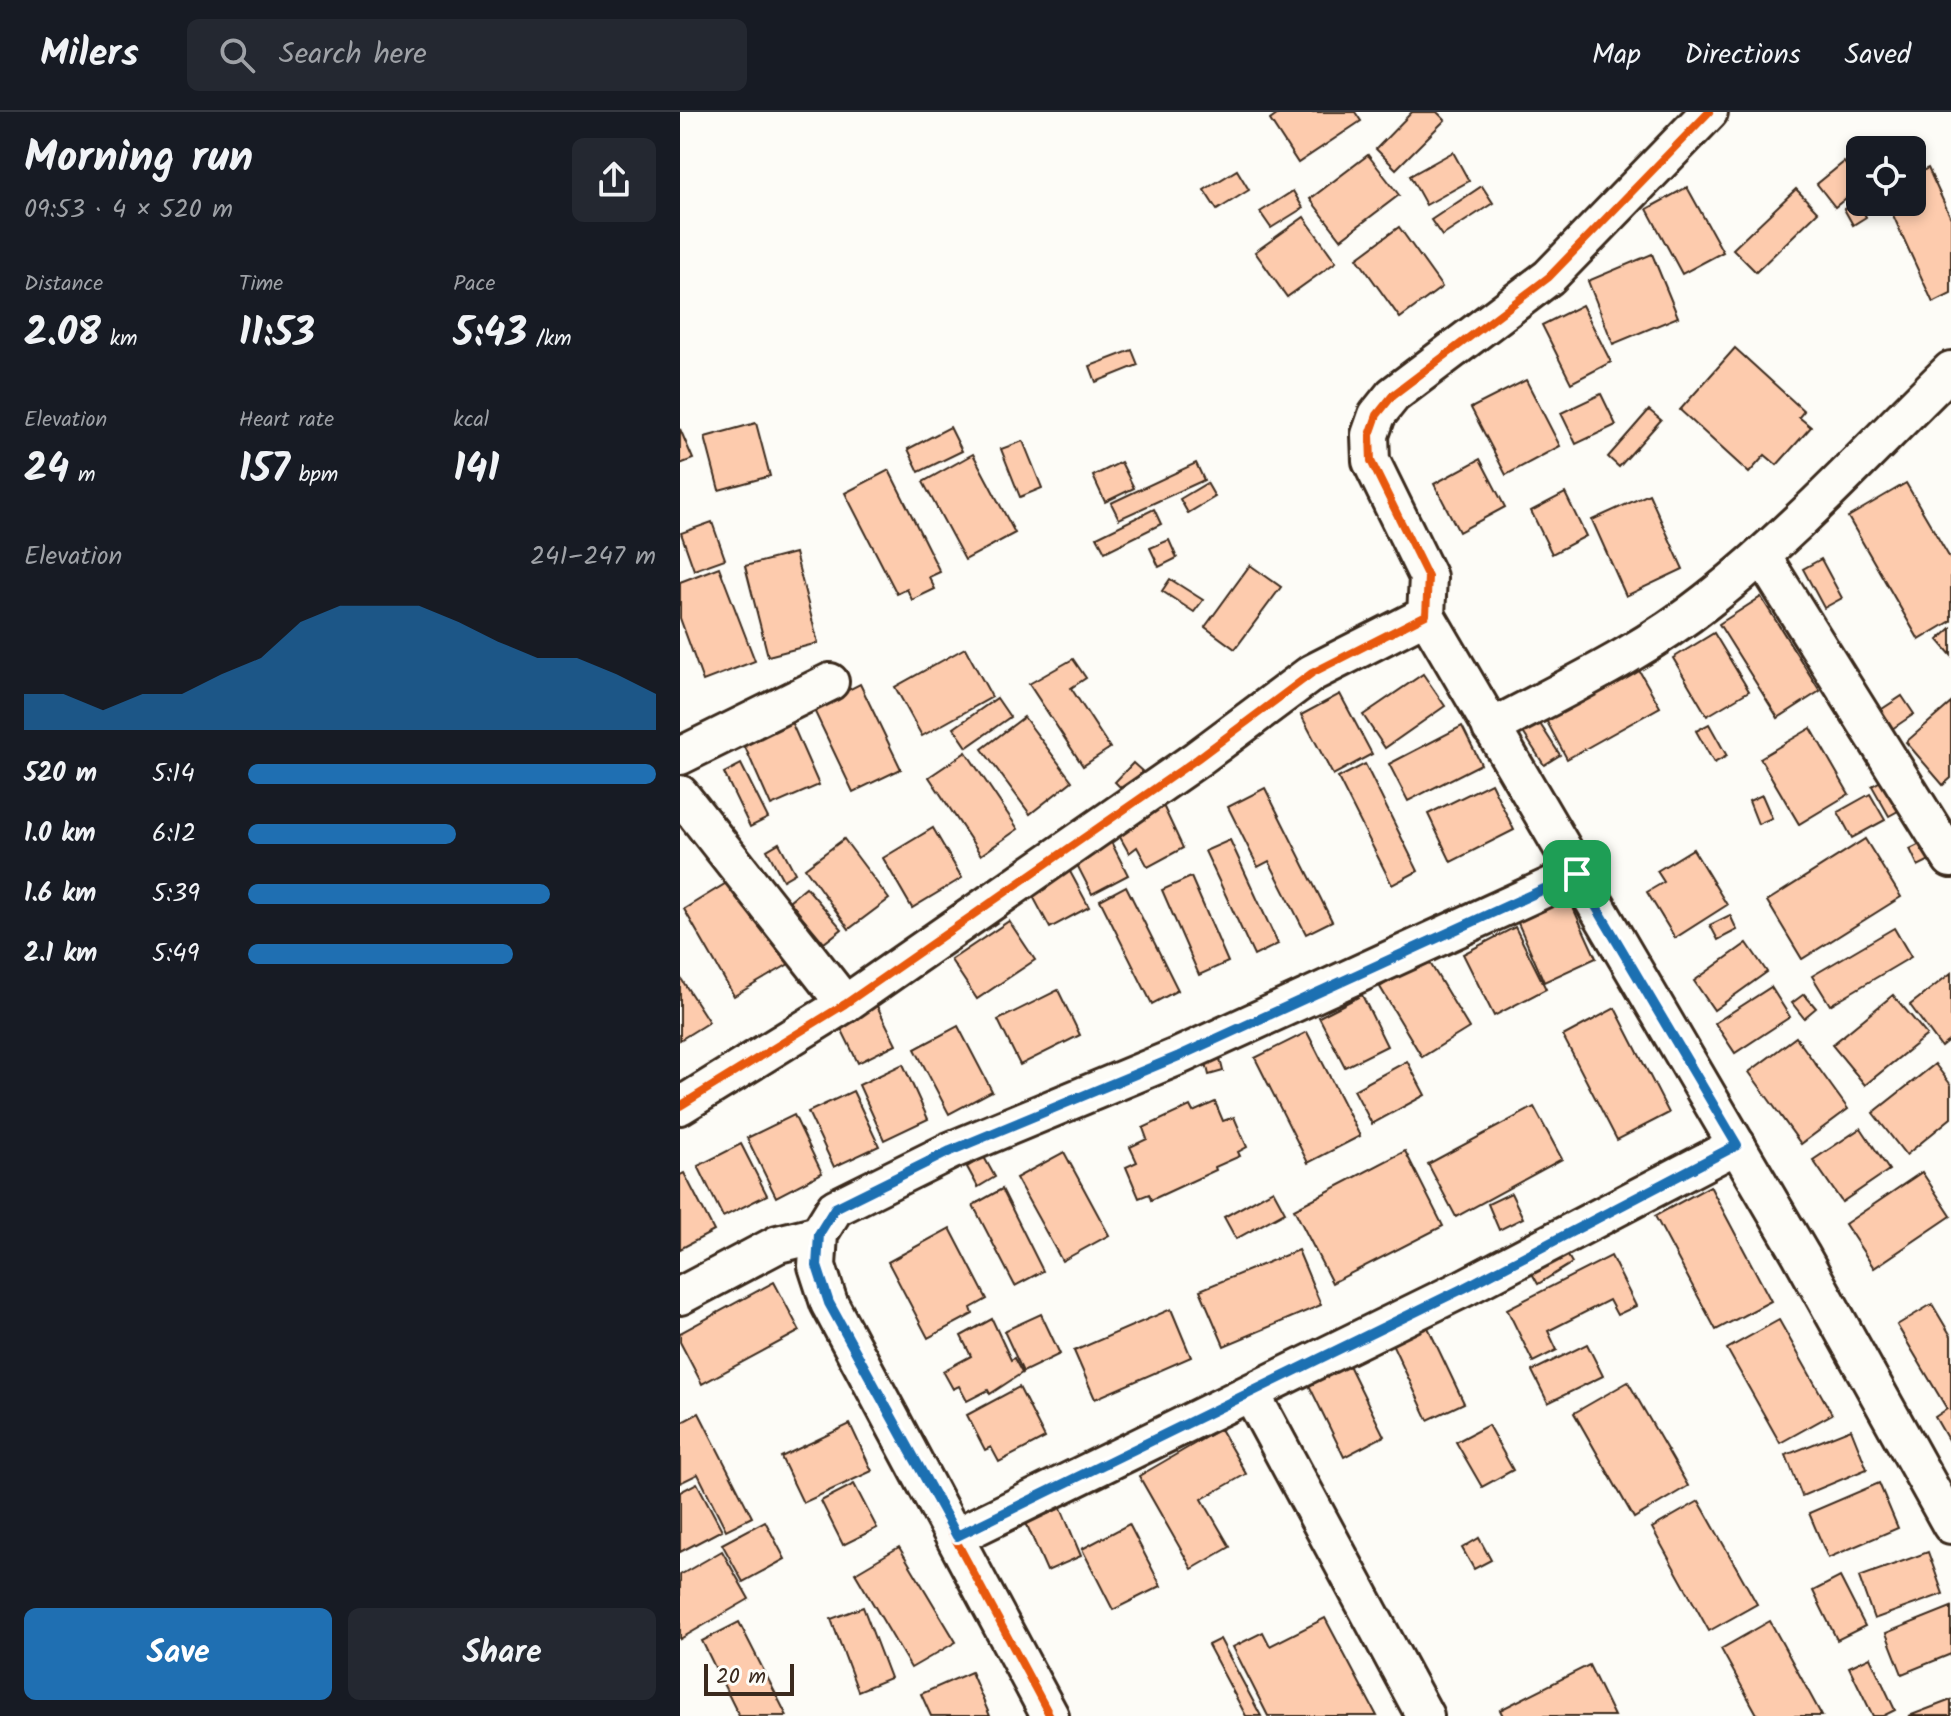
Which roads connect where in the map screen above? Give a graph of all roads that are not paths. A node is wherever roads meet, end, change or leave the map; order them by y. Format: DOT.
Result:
graph roads {
  1 [pos="1709,112"];
  2 [pos="1951,370"];
  3 [pos="1762,556"];
  4 [pos="1426,615"];
  5 [pos="830,682"];
  6 [pos="1491,728"];
  7 [pos="680,756"];
  8 [pos="680,794"];
  9 [pos="1951,859"];
  10 [pos="1577,874"];
  11 [pos="845,1004"];
  12 [pos="680,1106"];
  13 [pos="1737,1145"];
  14 [pos="819,1234"];
  15 [pos="680,1296"];
  16 [pos="1252,1395"];
  17 [pos="1951,1525"];
  18 [pos="957,1536"];
  19 [pos="1050,1716"];
  20 [pos="1425,1716"];
  1 -- 4 [label="street"];
  2 -- 3 [label="street"];
  3 -- 6 [label="street"];
  3 -- 9 [label="street"];
  4 -- 6 [label="street"];
  4 -- 11 [label="street"];
  5 -- 7 [label="street"];
  6 -- 10 [label="street"];
  8 -- 11 [label="street"];
  10 -- 13 [label="street"];
  10 -- 14 [label="street"];
  11 -- 12 [label="street"];
  13 -- 16 [label="street"];
  13 -- 17 [label="street"];
  14 -- 15 [label="street"];
  14 -- 18 [label="street"];
  16 -- 18 [label="street"];
  16 -- 20 [label="street"];
  18 -- 19 [label="street"];
}
